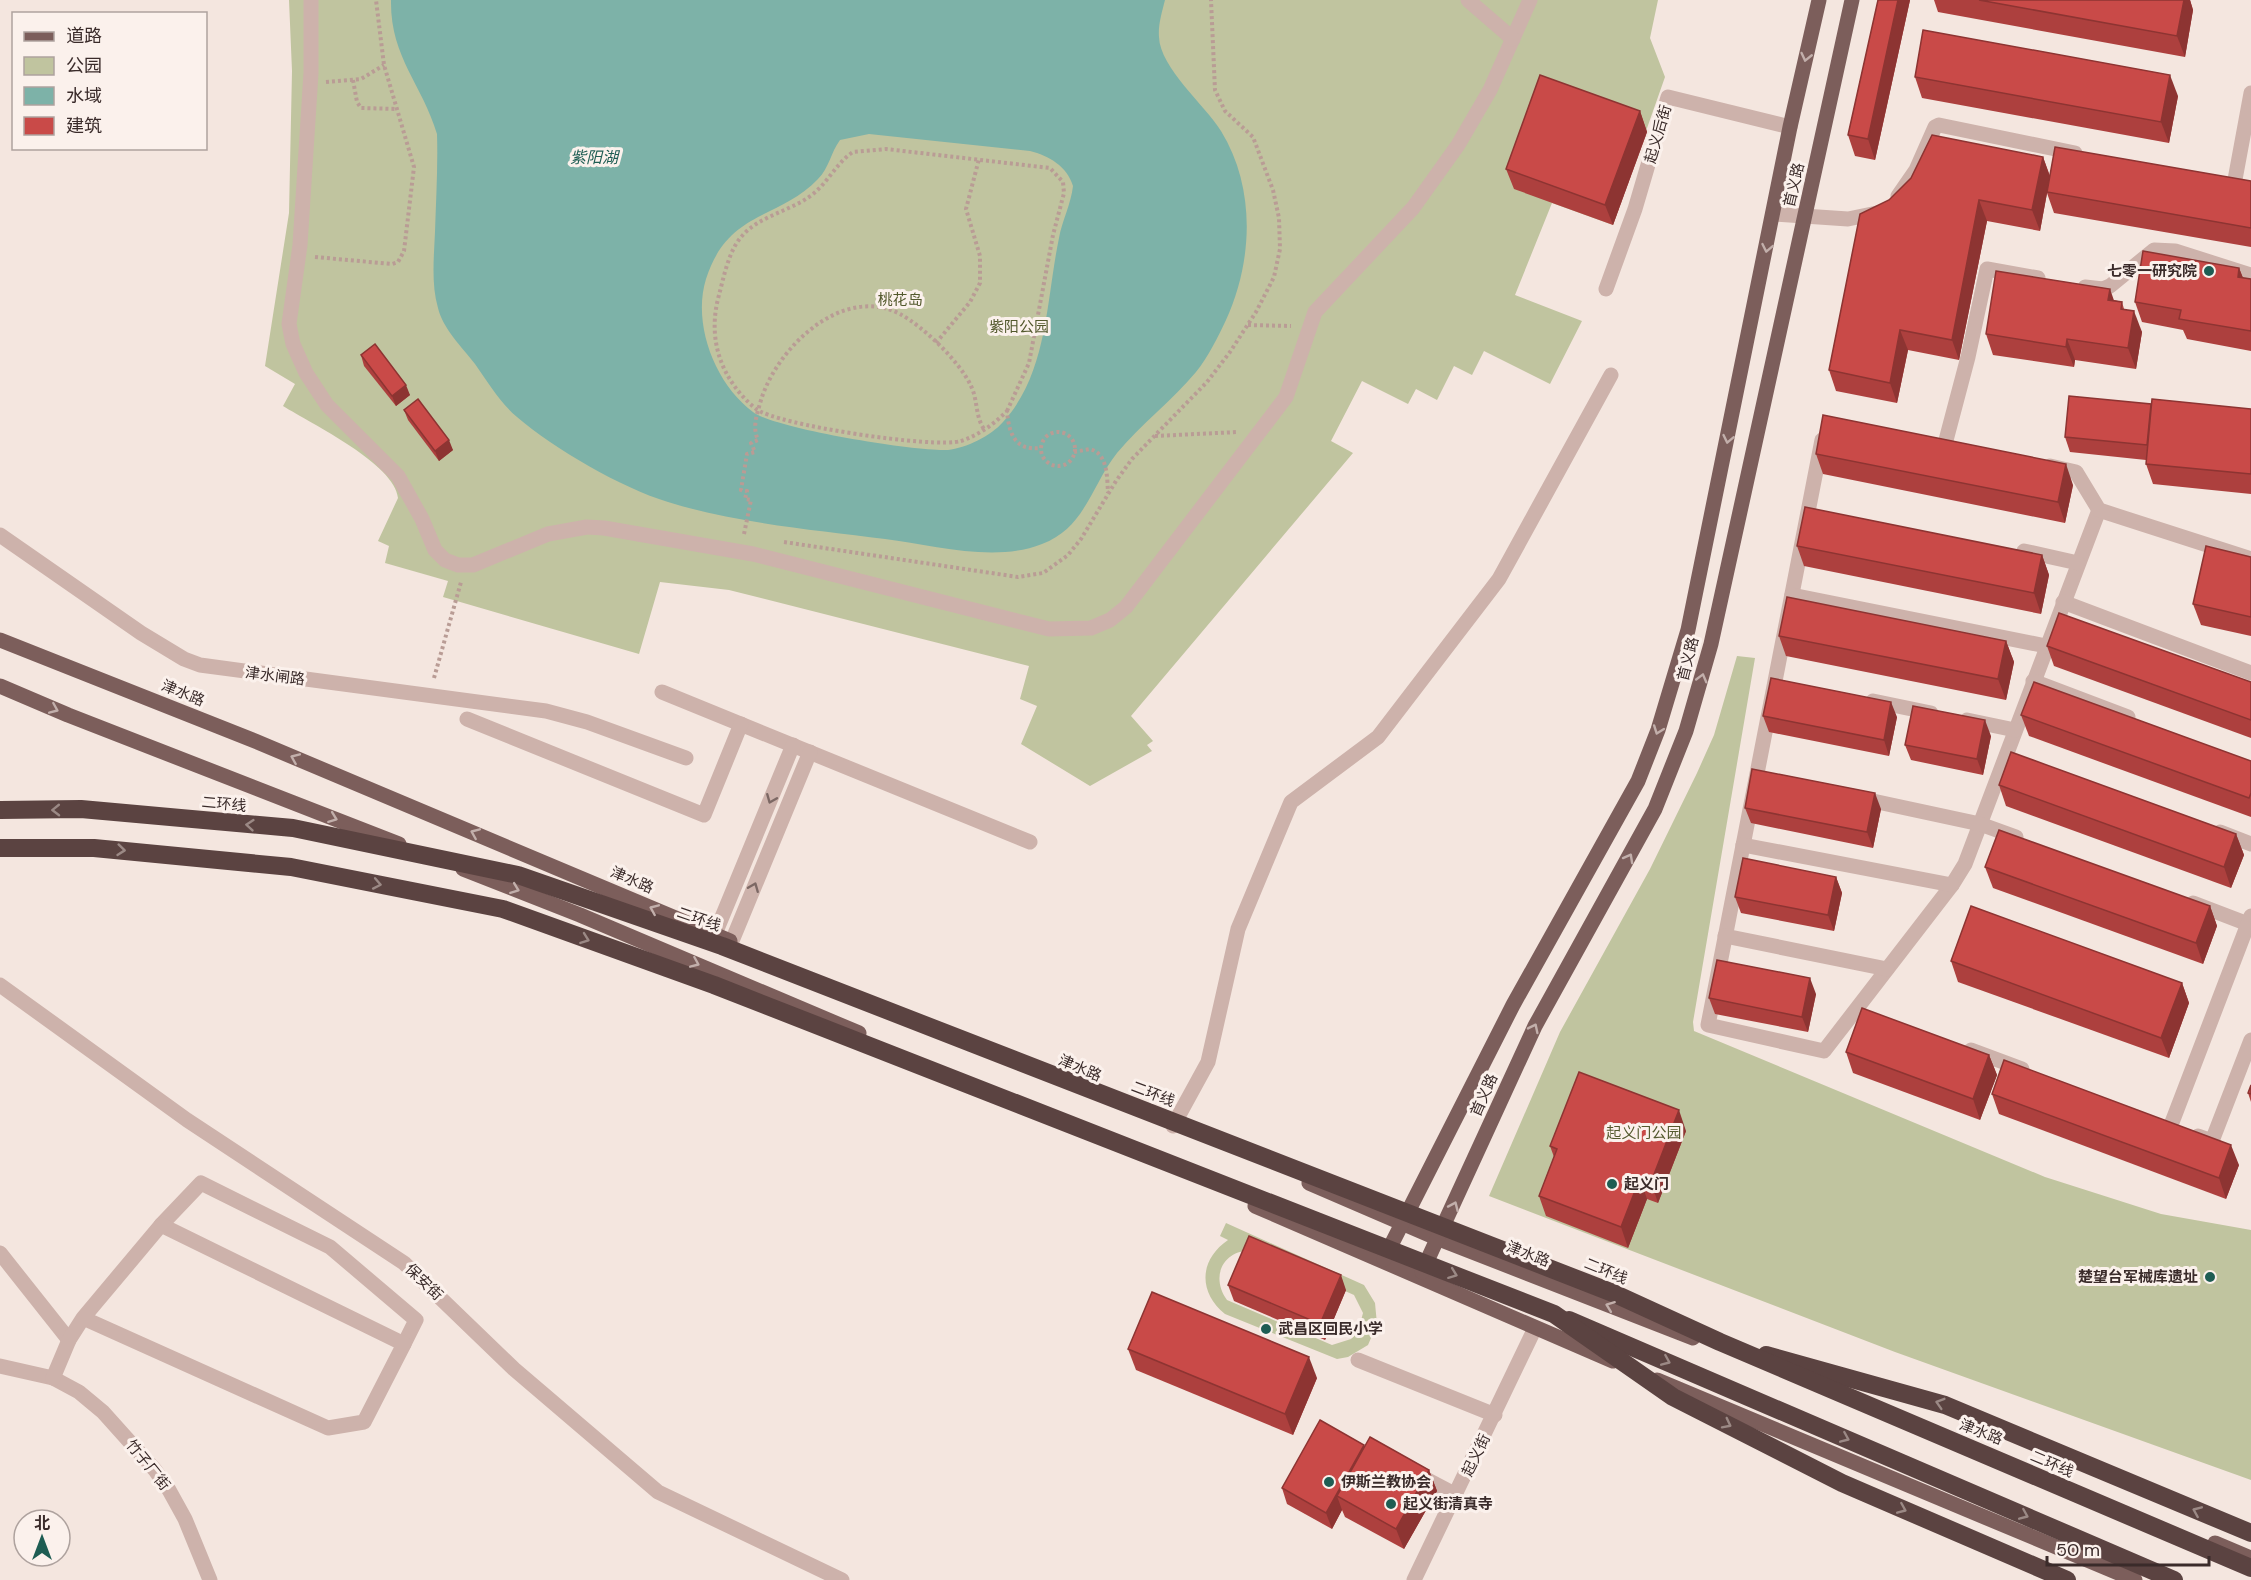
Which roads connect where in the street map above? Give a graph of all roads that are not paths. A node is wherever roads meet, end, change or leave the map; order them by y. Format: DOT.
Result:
graph roads {
  1 [pos="311,0"];
  2 [pos="1468,0"];
  3 [pos="1530,0"];
  4 [pos="1819,0"];
  5 [pos="1852,0"];
  6 [pos="1513,39"];
  7 [pos="2251,93"];
  8 [pos="1790,127"];
  9 [pos="2086,155"];
  10 [pos="2251,189"];
  11 [pos="1773,214"];
  12 [pos="1805,218"];
  13 [pos="2251,275"];
  14 [pos="1606,290"];
  15 [pos="1611,375"];
  16 [pos="1826,420"];
  17 [pos="1945,444"];
  18 [pos="2034,462"];
  19 [pos="2099,510"];
  20 [pos="0,535"];
  21 [pos="2008,548"];
  22 [pos="2251,559"];
  23 [pos="2078,562"];
  24 [pos="1792,595"];
  25 [pos="2063,602"];
  26 [pos="0,640"];
  27 [pos="2046,646"];
  28 [pos="2251,673"];
  29 [pos="2033,681"];
  30 [pos="0,686"];
  31 [pos="662,692"];
  32 [pos="1856,697"];
  33 [pos="467,719"];
  34 [pos="2142,722"];
  35 [pos="741,724"];
  36 [pos="2015,730"];
  37 [pos="793,745"];
  38 [pos="810,752"];
  39 [pos="686,758"];
  40 [pos="1845,796"];
  41 [pos="0,810"];
  42 [pos="1980,824"];
  43 [pos="2206,828"];
  44 [pos="1030,842"];
  45 [pos="2036,844"];
  46 [pos="2251,844"];
  47 [pos="1743,845"];
  48 [pos="0,848"];
  49 [pos="1952,885"];
  50 [pos="2181,899"];
  51 [pos="2249,920"];
  52 [pos="716,934"];
  53 [pos="1725,936"];
  54 [pos="732,942"];
  55 [pos="1887,969"];
  56 [pos="0,985"];
  57 [pos="1959,1045"];
  58 [pos="2250,1047"];
  59 [pos="2037,1075"];
  60 [pos="1173,1126"];
  61 [pos="1402,1223"];
  62 [pos="161,1225"];
  63 [pos="1439,1239"];
  64 [pos="0,1253"];
  65 [pos="1383,1262"];
  66 [pos="1419,1277"];
  67 [pos="1554,1314"];
  68 [pos="83,1318"];
  69 [pos="1534,1328"];
  70 [pos="69,1340"];
  71 [pos="1720,1342"];
  72 [pos="404,1344"];
  73 [pos="1358,1360"];
  74 [pos="0,1366"];
  75 [pos="53,1378"];
  76 [pos="1495,1415"];
  77 [pos="1407,1469"];
  78 [pos="1456,1495"];
  79 [pos="2251,1533"];
  80 [pos="2251,1558"];
  81 [pos="2251,1568"];
  82 [pos="210,1580"];
  83 [pos="842,1580"];
  84 [pos="1414,1580"];
  85 [pos="2067,1580"];
  86 [pos="2135,1580"];
  87 [pos="2174,1580"];
  1 -- 6 [label="street"];
  2 -- 6 [label="street"];
  3 -- 6 [label="street"];
  4 -- 8 [label="main road, 首义路, one-way"];
  5 -- 12 [label="main road, 首义路"];
  7 -- 10 [label="street"];
  8 -- 11 [label="main road, 首义路"];
  8 -- 14 [label="street, 起义后街"];
  9 -- 12 [label="street"];
  11 -- 12 [label="street"];
  11 -- 61 [label="main road, 首义路, one-way"];
  63 -- 12 [label="main road, 首义路, one-way"];
  13 -- 17 [label="street"];
  15 -- 60 [label="street"];
  16 -- 24 [label="street"];
  18 -- 19 [label="street"];
  19 -- 22 [label="street"];
  19 -- 23 [label="street"];
  20 -- 39 [label="street, 津水闸路"];
  21 -- 23 [label="street"];
  23 -- 25 [label="street"];
  24 -- 27 [label="street"];
  24 -- 47 [label="street"];
  25 -- 27 [label="street"];
  25 -- 28 [label="street"];
  52 -- 26 [label="main road, 津水路, one-way"];
  27 -- 29 [label="street"];
  29 -- 34 [label="street"];
  29 -- 36 [label="street"];
  30 -- 65 [label="main road, one-way"];
  31 -- 35 [label="street"];
  32 -- 36 [label="street"];
  33 -- 35 [label="street"];
  35 -- 37 [label="street"];
  36 -- 42 [label="street"];
  37 -- 38 [label="street"];
  37 -- 52 [label="street, one-way"];
  38 -- 44 [label="street"];
  54 -- 38 [label="street, one-way"];
  40 -- 42 [label="street"];
  71 -- 41 [label="highway, 二环线, one-way, bridge"];
  42 -- 45 [label="street"];
  42 -- 49 [label="street"];
  43 -- 46 [label="street"];
  47 -- 49 [label="street"];
  47 -- 53 [label="street"];
  48 -- 67 [label="highway, one-way, bridge"];
  49 -- 55 [label="street"];
  50 -- 51 [label="street"];
  51 -- 58 [label="street"];
  52 -- 54 [label="main road, 津水路"];
  53 -- 55 [label="street"];
  53 -- 55 [label="street"];
  54 -- 60 [label="main road, 津水路"];
  56 -- 83 [label="street, 保安街"];
  57 -- 59 [label="street"];
  60 -- 61 [label="main road, 津水路"];
  61 -- 63 [label="main road, 津水路"];
  61 -- 65 [label="main road, 首义路"];
  62 -- 68 [label="street"];
  62 -- 72 [label="street"];
  62 -- 72 [label="street"];
  63 -- 66 [label="main road, 首义路"];
  80 -- 63 [label="main road, 津水路, one-way"];
  64 -- 70 [label="street"];
  65 -- 66 [label="main road"];
  66 -- 69 [label="main road"];
  67 -- 85 [label="highway, one-way, bridge"];
  67 -- 87 [label="highway, one-way, bridge"];
  68 -- 70 [label="street"];
  68 -- 72 [label="street"];
  69 -- 76 [label="street, 起义街"];
  69 -- 86 [label="main road"];
  70 -- 75 [label="street"];
  79 -- 71 [label="highway, one-way, bridge"];
  71 -- 81 [label="highway, 二环线, bridge"];
  73 -- 76 [label="street"];
  74 -- 75 [label="street, 竹子厂街"];
  75 -- 82 [label="street, 竹子厂街"];
  76 -- 78 [label="street, 起义街"];
  77 -- 78 [label="street"];
  78 -- 84 [label="street, 起义街"];
}
